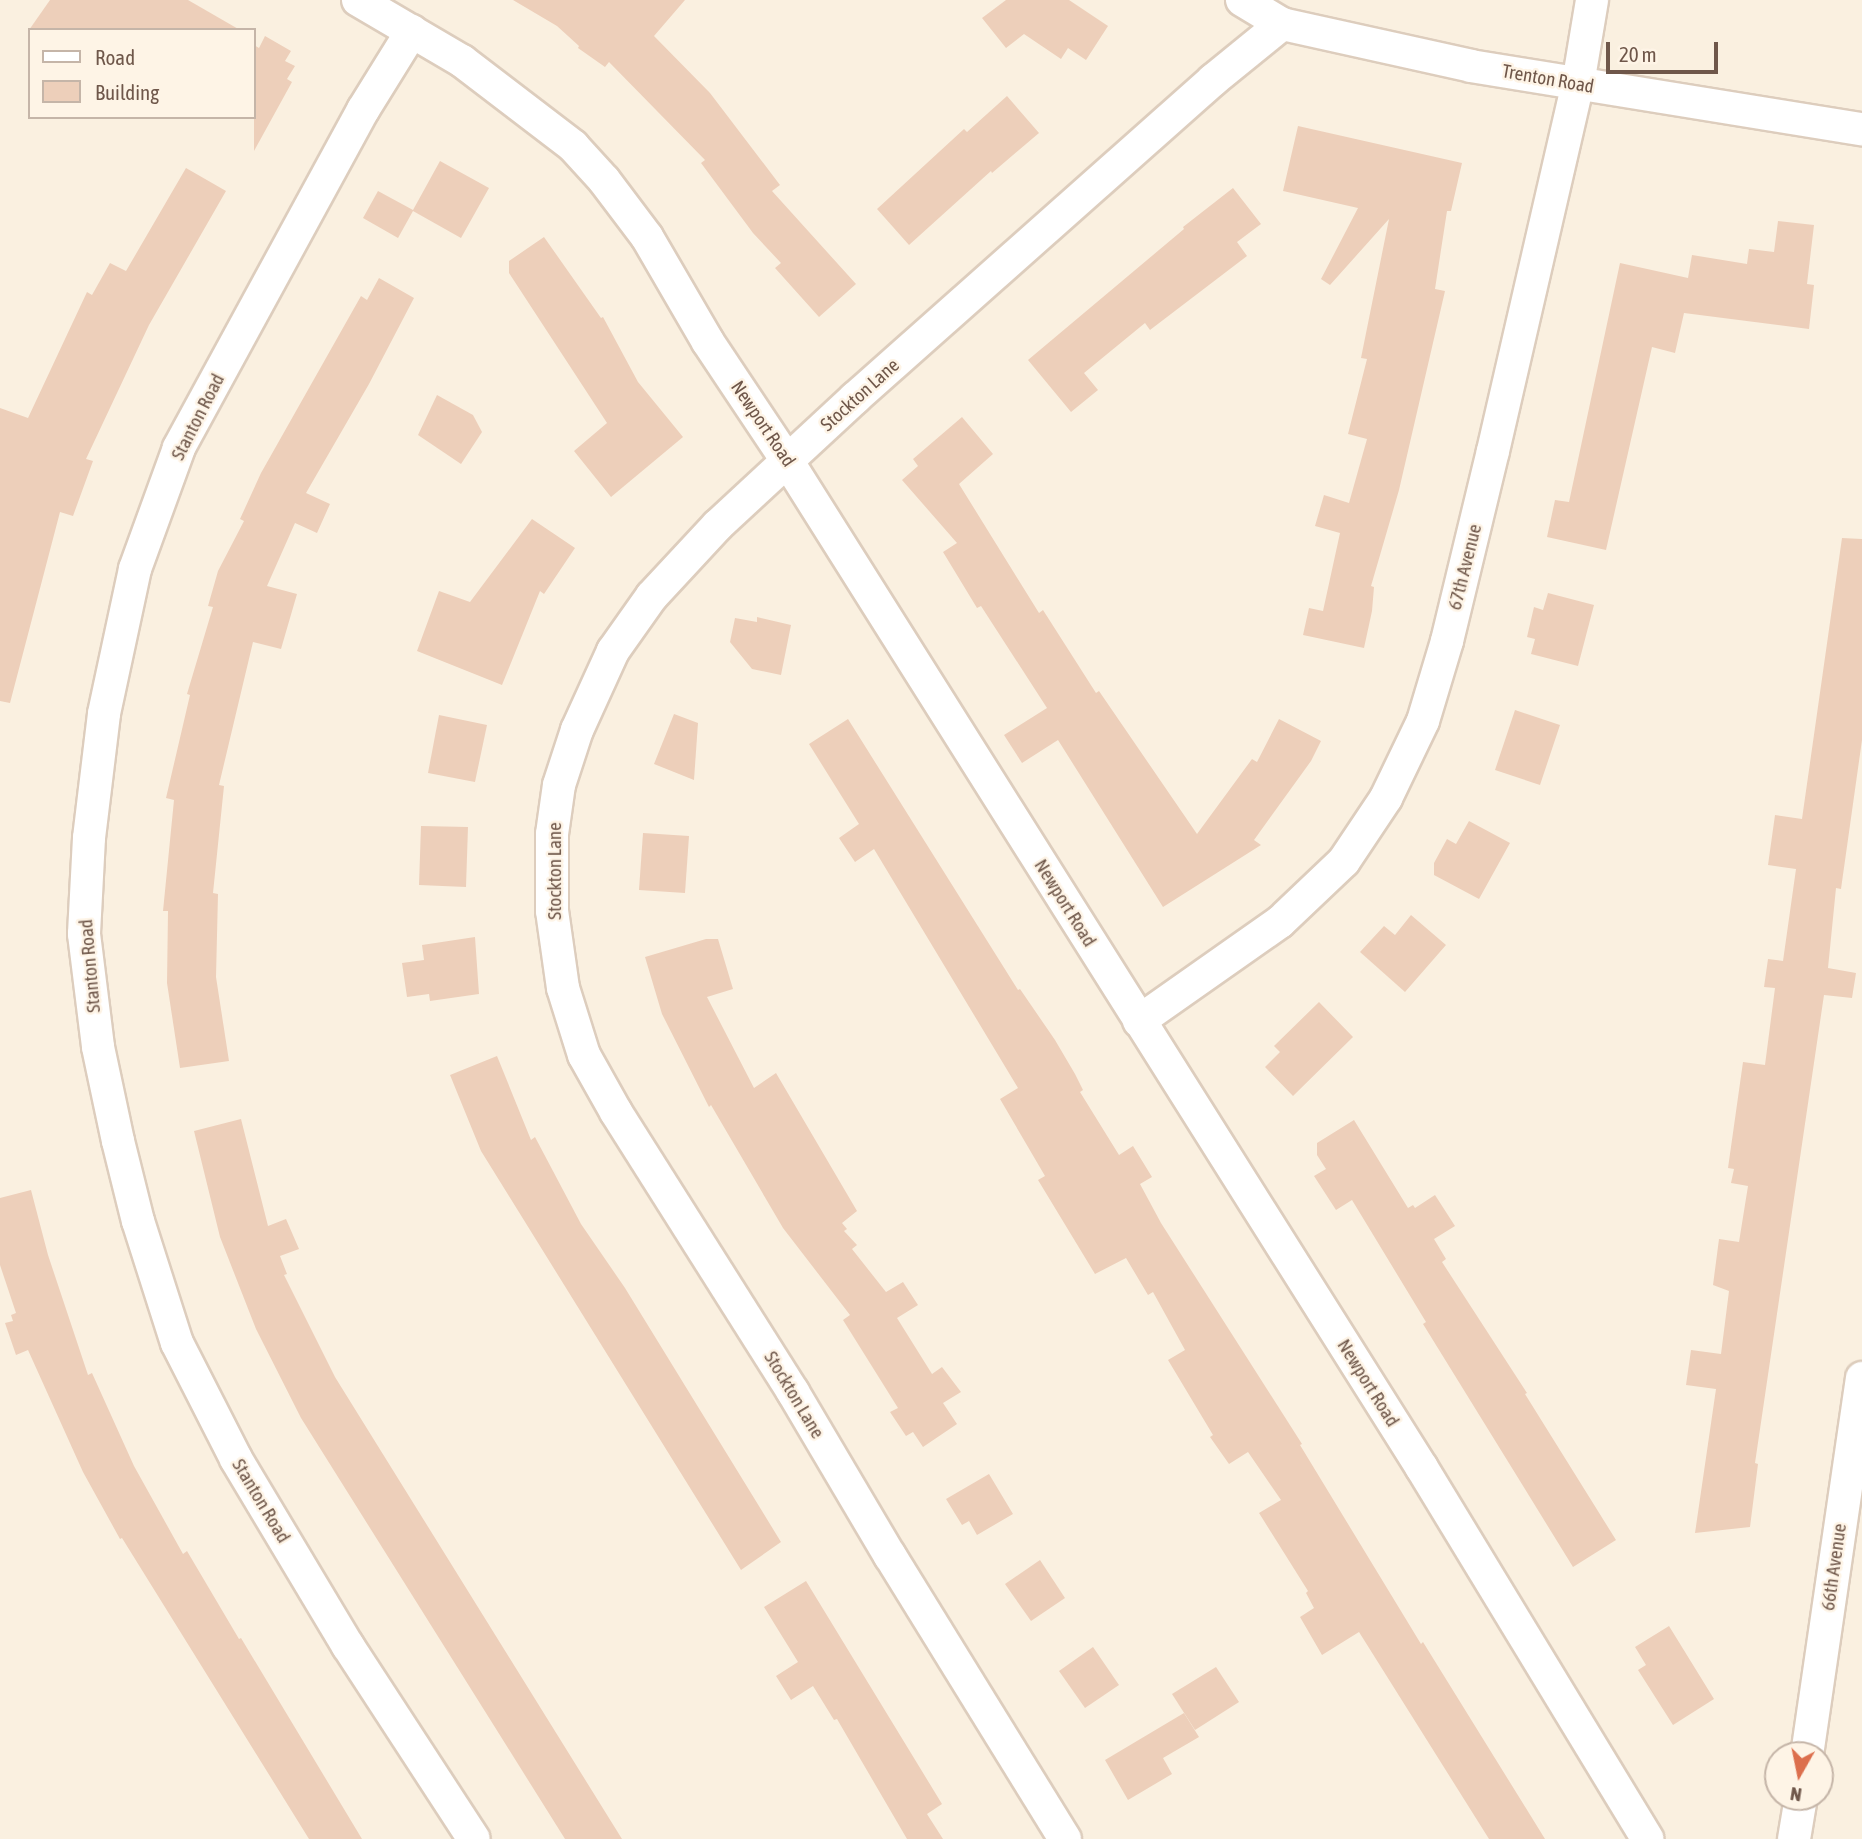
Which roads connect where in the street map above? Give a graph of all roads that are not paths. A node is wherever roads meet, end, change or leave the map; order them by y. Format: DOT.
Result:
graph roads {
  1 [pos="358,0"];
  2 [pos="1242,0"];
  3 [pos="1592,0"];
  4 [pos="1282,24"];
  5 [pos="412,31"];
  6 [pos="1578,84"];
  7 [pos="1862,129"];
  8 [pos="788,462"];
  9 [pos="1139,1021"];
  10 [pos="1862,1378"];
  11 [pos="1809,1741"];
  12 [pos="1799,1811"];
  13 [pos="474,1839"];
  14 [pos="1065,1839"];
  15 [pos="1648,1839"];
  16 [pos="1794,1839"];
  1 -- 5 [label="street, Newport Road"];
  2 -- 4 [label="street, Trenton Road"];
  3 -- 6 [label="street, 67th Avenue"];
  4 -- 6 [label="street, Trenton Road"];
  4 -- 8 [label="street, Stockton Lane"];
  5 -- 8 [label="street, Newport Road"];
  5 -- 13 [label="street, Stanton Road"];
  6 -- 7 [label="street, Trenton Road"];
  6 -- 9 [label="street, 67th Avenue"];
  8 -- 9 [label="street, Newport Road"];
  8 -- 14 [label="street, Stockton Lane"];
  9 -- 15 [label="street, Newport Road"];
  10 -- 11 [label="street, 66th Avenue"];
  12 -- 16 [label="street"];
}
